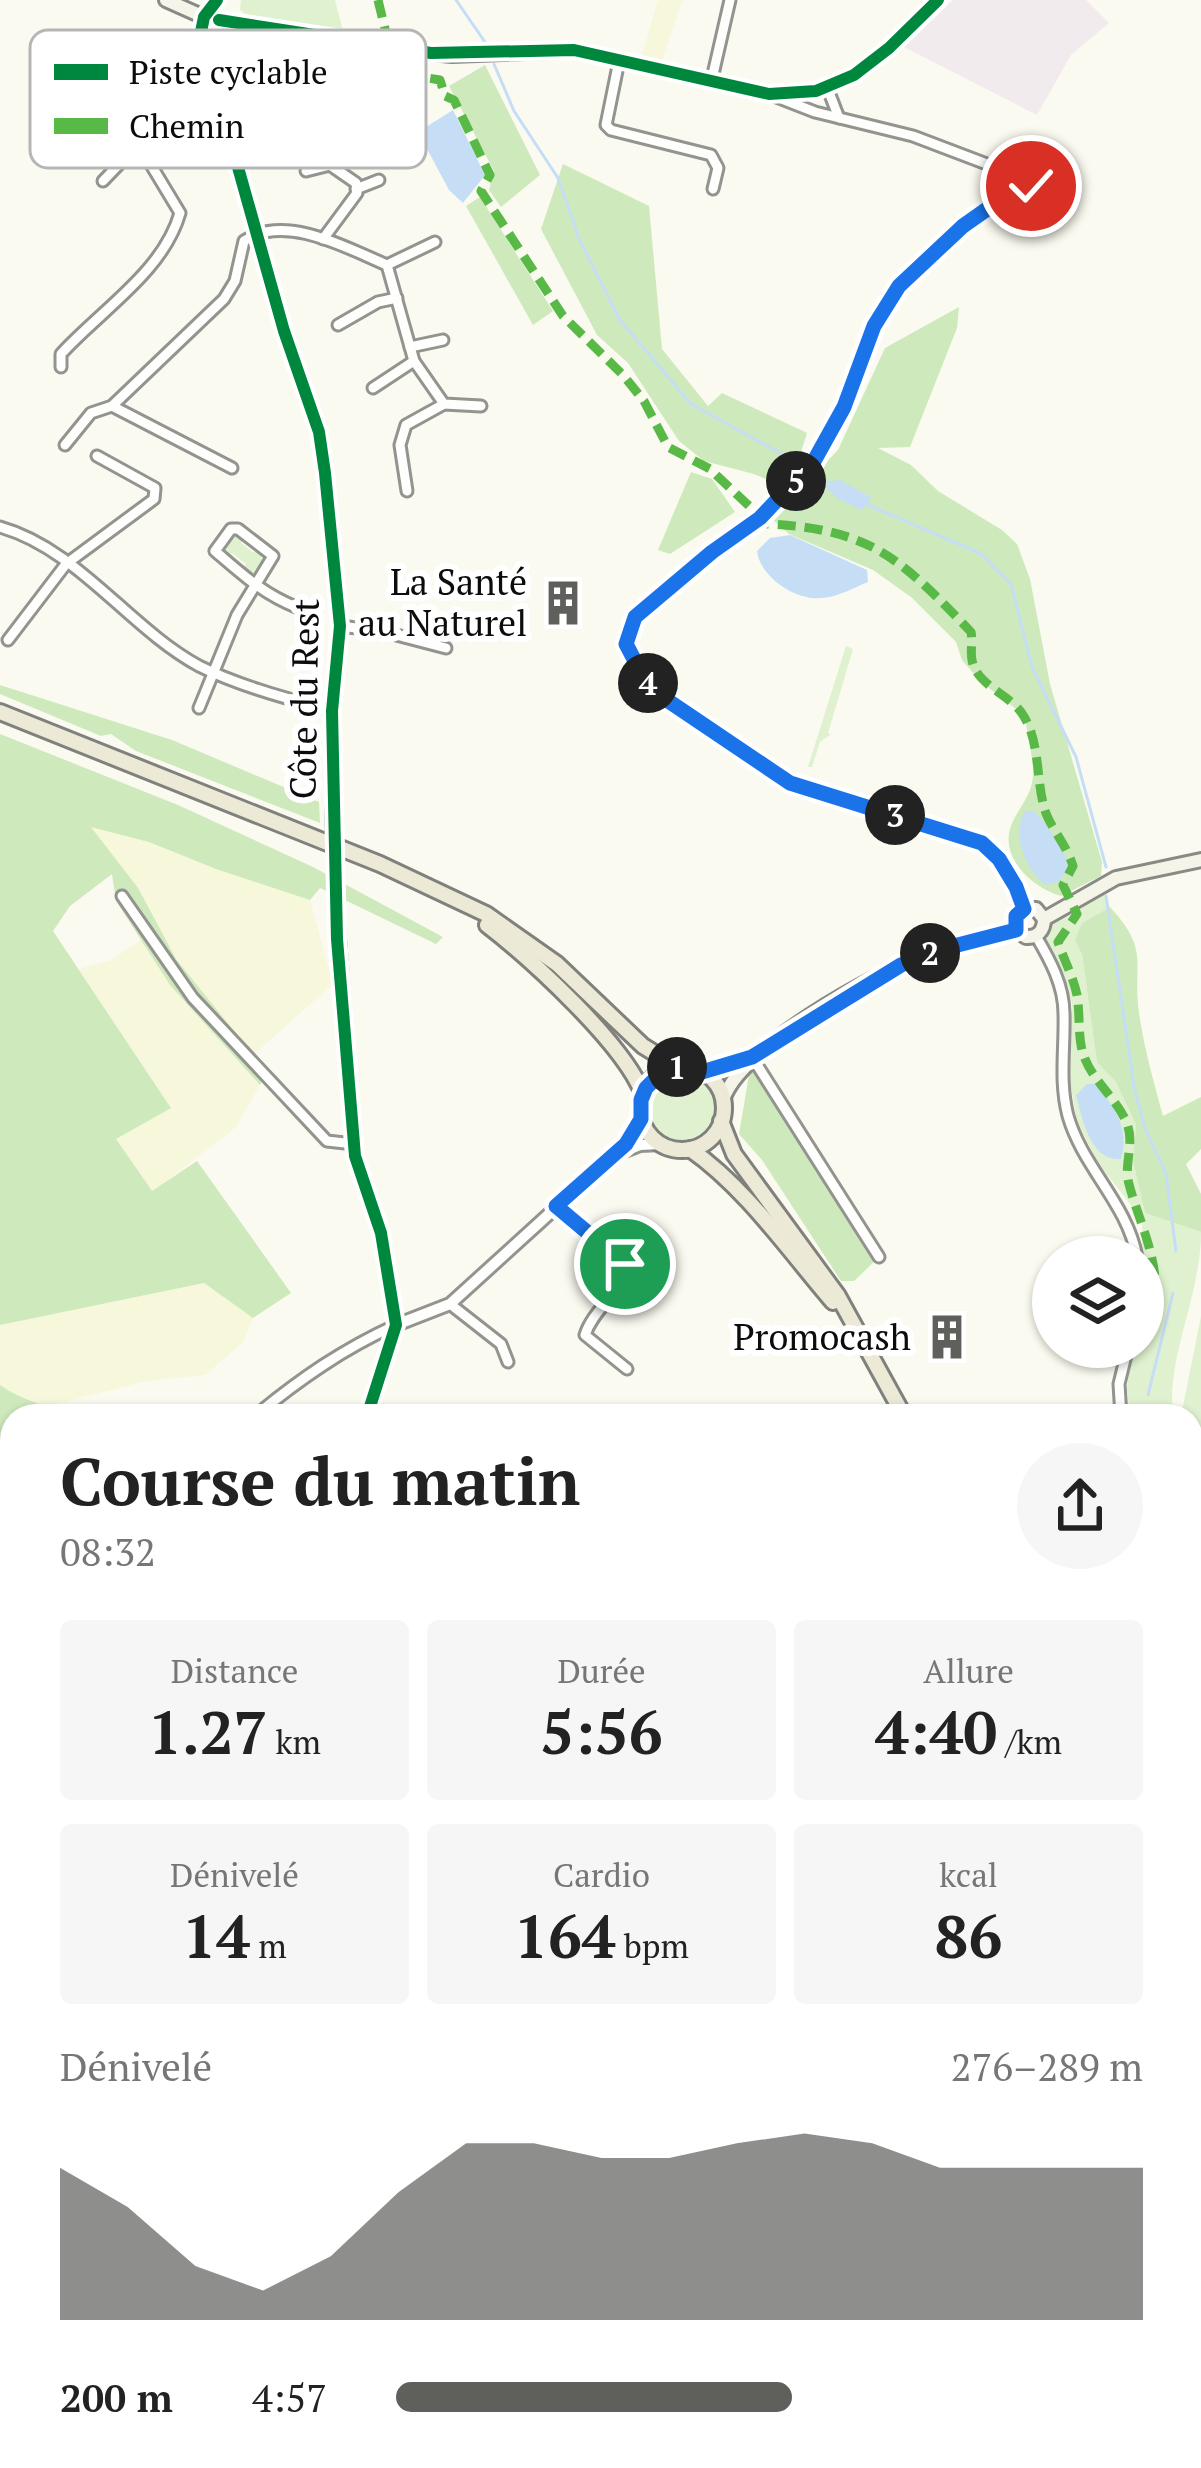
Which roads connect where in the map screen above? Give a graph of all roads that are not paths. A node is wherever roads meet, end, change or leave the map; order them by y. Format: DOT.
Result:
graph roads {
  1 [pos="166,0"];
  2 [pos="217,0"];
  3 [pos="730,0"];
  4 [pos="938,0"];
  5 [pos="204,17"];
  6 [pos="201,30"];
  7 [pos="280,30"];
  8 [pos="426,53"];
  9 [pos="619,61"];
  10 [pos="711,82"];
  11 [pos="826,88"];
  12 [pos="769,94"];
  13 [pos="839,118"];
  14 [pos="115,168"];
  15 [pos="153,168"];
  16 [pos="238,168"];
  17 [pos="320,168"];
  18 [pos="334,168"];
  19 [pos="306,172"];
  20 [pos="379,180"];
  21 [pos="103,181"];
  22 [pos="356,189"];
  23 [pos="713,189"];
  24 [pos="256,233"];
  25 [pos="323,239"];
  26 [pos="435,242"];
  27 [pos="387,266"];
  28 [pos="397,298"];
  29 [pos="338,325"];
  30 [pos="442,340"];
  31 [pos="410,347"];
  32 [pos="414,362"];
  33 [pos="61,367"];
  34 [pos="373,388"];
  35 [pos="444,404"];
  36 [pos="112,406"];
  37 [pos="481,406"];
  38 [pos="65,445"];
  39 [pos="98,456"];
  40 [pos="232,468"];
  41 [pos="407,490"];
  42 [pos="0,527"];
  43 [pos="66,564"];
  44 [pos="257,586"];
  45 [pos="296,607"];
  46 [pos="340,626"];
  47 [pos="8,640"];
  48 [pos="446,648"];
  49 [pos="214,671"];
  50 [pos="199,708"];
  51 [pos="332,711"];
  52 [pos="0,712"];
  53 [pos="1201,860"];
  54 [pos="122,896"];
  55 [pos="455,899"];
  56 [pos="1024,909"];
  57 [pos="1044,919"];
  58 [pos="1016,930"];
  59 [pos="1036,936"];
  60 [pos="752,1057"];
  61 [pos="677,1067"];
  62 [pos="702,1072"];
  63 [pos="643,1094"];
  64 [pos="723,1100"];
  65 [pos="641,1119"];
  66 [pos="722,1121"];
  67 [pos="354,1144"];
  68 [pos="661,1144"];
  69 [pos="690,1149"];
  70 [pos="614,1156"];
  71 [pos="556,1206"];
  72 [pos="1130,1236"];
  73 [pos="880,1257"];
  74 [pos="450,1304"];
  75 [pos="852,1324"];
  76 [pos="396,1325"];
  77 [pos="508,1362"];
  78 [pos="1123,1368"];
  79 [pos="626,1369"];
  80 [pos="269,1404"];
  81 [pos="371,1404"];
  82 [pos="897,1404"];
  83 [pos="1120,1404"];
  1 -- 5 [label="main road"];
  2 -- 5 [label="street"];
  3 -- 10 [label="street"];
  4 -- 11 [label="main road"];
  5 -- 6 [label="street, Côte du Rest"];
  5 -- 7 [label="main road"];
  8 -- 9 [label="main road"];
  9 -- 10 [label="main road"];
  9 -- 23 [label="street"];
  10 -- 12 [label="main road"];
  11 -- 12 [label="main road"];
  11 -- 13 [label="street"];
  12 -- 13 [label="street"];
  13 -- 56 [label="street"];
  14 -- 21 [label="street"];
  15 -- 33 [label="street"];
  16 -- 24 [label="street, Côte du Rest"];
  17 -- 19 [label="street"];
  18 -- 22 [label="street"];
  20 -- 22 [label="street"];
  22 -- 25 [label="street"];
  24 -- 25 [label="street"];
  24 -- 36 [label="street"];
  24 -- 46 [label="street, Côte du Rest"];
  25 -- 27 [label="street"];
  26 -- 27 [label="street"];
  27 -- 28 [label="street"];
  28 -- 29 [label="street"];
  28 -- 31 [label="street"];
  30 -- 31 [label="street"];
  31 -- 32 [label="street"];
  32 -- 34 [label="street"];
  32 -- 35 [label="street"];
  35 -- 37 [label="street"];
  35 -- 41 [label="street"];
  36 -- 38 [label="street"];
  36 -- 40 [label="street"];
  39 -- 43 [label="street"];
  42 -- 43 [label="street"];
  43 -- 47 [label="street"];
  43 -- 49 [label="street"];
  44 -- 44 [label="street"];
  44 -- 45 [label="street"];
  44 -- 49 [label="street"];
  46 -- 48 [label="street, Côte du Rest"];
  46 -- 51 [label="street, Côte du Rest"];
  49 -- 50 [label="street"];
  49 -- 51 [label="street"];
  51 -- 67 [label="street, Côte du Rest, bridge"];
  52 -- 55 [label="main road"];
  53 -- 57 [label="main road"];
  54 -- 67 [label="street"];
  55 -- 61 [label="main road"];
  55 -- 63 [label="main road"];
  56 -- 57 [label="main road"];
  56 -- 58 [label="main road"];
  57 -- 59 [label="main road"];
  58 -- 59 [label="main road"];
  58 -- 60 [label="main road"];
  59 -- 72 [label="street"];
  60 -- 62 [label="main road"];
  60 -- 64 [label="main road"];
  60 -- 73 [label="street"];
  61 -- 62 [label="main road"];
  61 -- 63 [label="main road"];
  62 -- 64 [label="main road"];
  63 -- 65 [label="main road"];
  64 -- 66 [label="main road"];
  65 -- 68 [label="main road"];
  65 -- 70 [label="street"];
  66 -- 69 [label="main road"];
  66 -- 75 [label="main road"];
  67 -- 76 [label="street, Côte du Rest"];
  68 -- 69 [label="main road"];
  68 -- 70 [label="street"];
  69 -- 75 [label="main road"];
  70 -- 71 [label="street"];
  71 -- 74 [label="street"];
  71 -- 79 [label="street"];
  74 -- 76 [label="street"];
  74 -- 77 [label="street"];
  75 -- 82 [label="main road"];
  76 -- 80 [label="street"];
  76 -- 81 [label="street"];
  78 -- 83 [label="street"];
}
